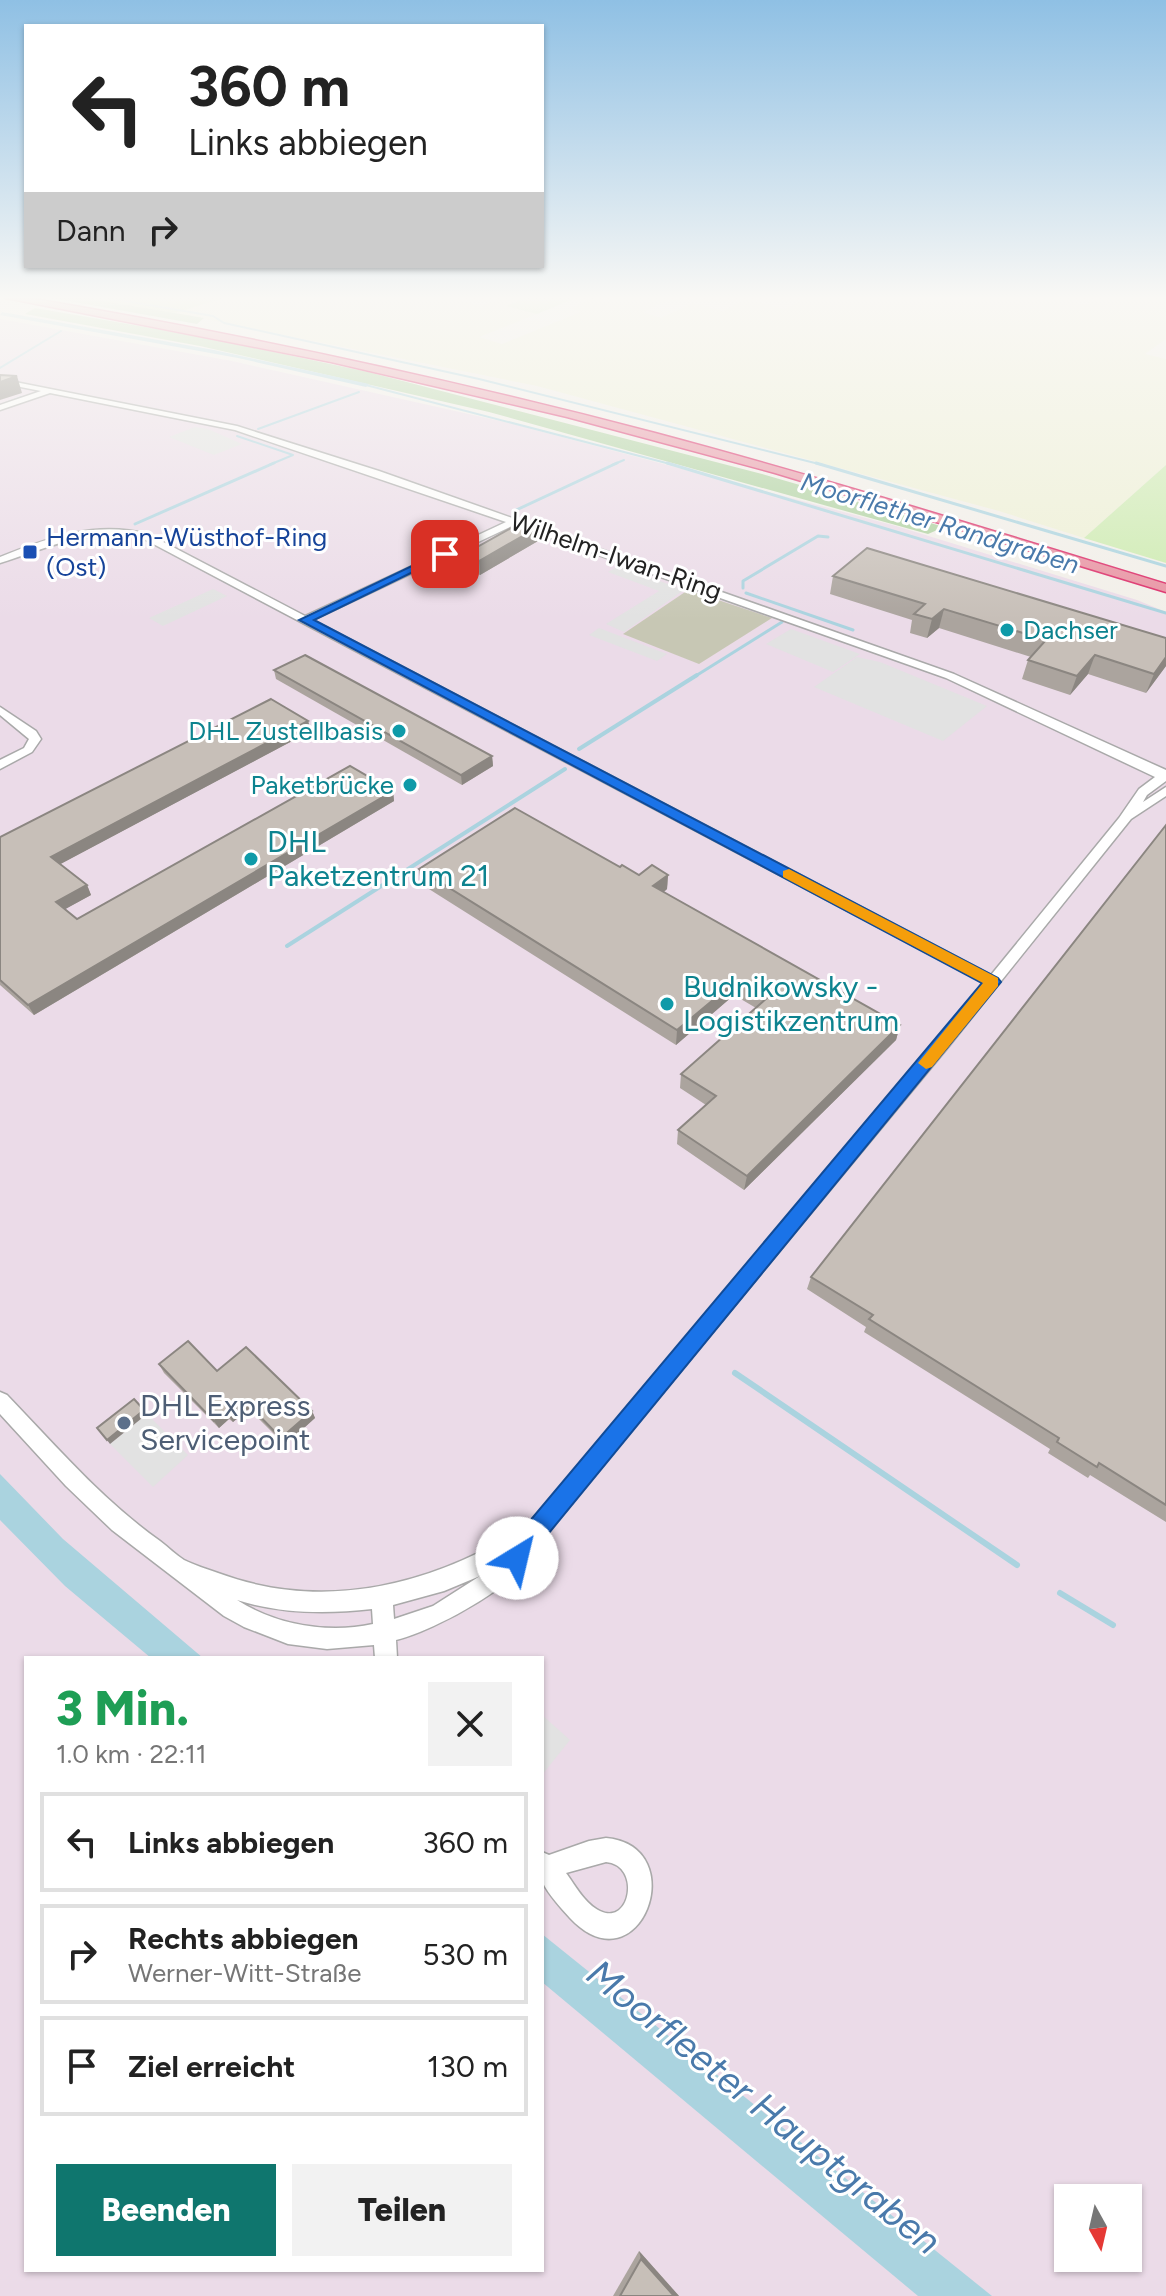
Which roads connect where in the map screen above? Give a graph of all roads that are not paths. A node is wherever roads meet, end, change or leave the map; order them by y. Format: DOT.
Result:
graph roads {
  1 [pos="126,405"];
  2 [pos="521,405"];
  3 [pos="549,405"];
  4 [pos="515,521"];
  5 [pos="0,560"];
  6 [pos="1166,581"];
  7 [pos="1166,588"];
  8 [pos="305,620"];
  9 [pos="0,710"];
  10 [pos="0,765"];
  11 [pos="1165,775"];
  12 [pos="1166,791"];
  13 [pos="1123,821"];
  14 [pos="993,982"];
  15 [pos="0,1401"];
  16 [pos="536,1531"];
  17 [pos="177,1567"];
  18 [pos="382,1597"];
  19 [pos="384,1633"];
  20 [pos="386,1656"];
  1 -- 4 [label="street, Wilhelm-Iwan-Ring"];
  2 -- 7 [label="highway"];
  3 -- 6 [label="highway"];
  4 -- 8 [label="street"];
  4 -- 11 [label="street, Wilhelm-Iwan-Ring"];
  5 -- 8 [label="street"];
  8 -- 14 [label="street"];
  9 -- 10 [label="street"];
  11 -- 13 [label="street"];
  12 -- 13 [label="street"];
  13 -- 14 [label="street"];
  14 -- 16 [label="street"];
  15 -- 17 [label="street"];
  16 -- 18 [label="street"];
  16 -- 19 [label="street"];
  17 -- 18 [label="street"];
  17 -- 19 [label="street"];
  18 -- 19 [label="street"];
  19 -- 20 [label="street"];
}
